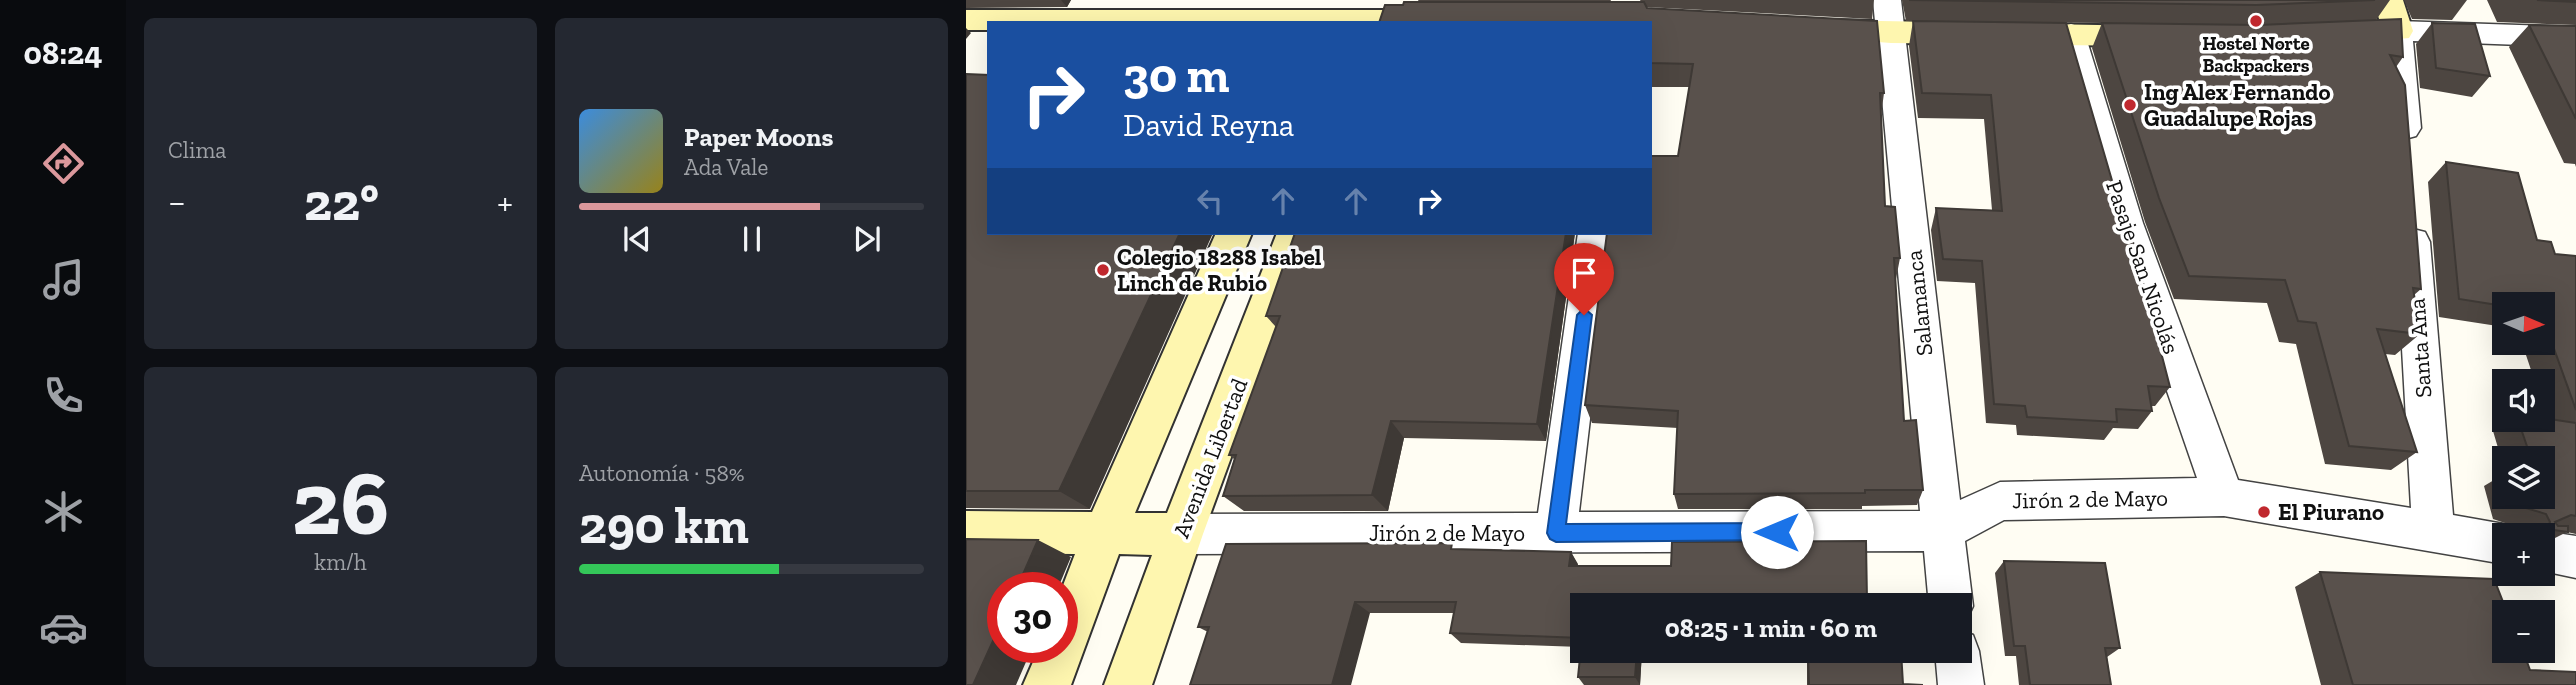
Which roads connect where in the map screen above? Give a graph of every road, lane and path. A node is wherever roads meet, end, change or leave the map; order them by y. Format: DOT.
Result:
graph roads {
  1 [pos="1348,0"];
  2 [pos="1373,14"];
  3 [pos="2393,16"];
  4 [pos="1889,17"];
  5 [pos="1457,19"];
  6 [pos="966,20"];
  7 [pos="1146,21"];
  8 [pos="1326,21"];
  9 [pos="1331,21"];
  10 [pos="1797,28"];
  11 [pos="2071,34"];
  12 [pos="2329,34"];
  13 [pos="2178,36"];
  14 [pos="2576,37"];
  15 [pos="2408,162"];
  16 [pos="2412,216"];
  17 [pos="1233,235"];
  18 [pos="1293,235"];
  19 [pos="1595,235"];
  20 [pos="2224,497"];
  21 [pos="2433,530"];
  22 [pos="1942,531"];
  23 [pos="966,532"];
  24 [pos="1106,533"];
  25 [pos="1556,533"];
  26 [pos="1181,534"];
  27 [pos="2492,542"];
  28 [pos="2555,553"];
  29 [pos="2576,557"];
  30 [pos="1949,593"];
  31 [pos="1078,606"];
  32 [pos="1056,663"];
  33 [pos="1958,663"];
  34 [pos="1047,685"];
  35 [pos="1128,685"];
  36 [pos="1961,685"];
  1 -- 8 [label="main road"];
  2 -- 5 [label="main road"];
  2 -- 9 [label="main road"];
  3 -- 12 [label="main road"];
  3 -- 14 [label="street"];
  3 -- 15 [label="street"];
  4 -- 10 [label="main road"];
  4 -- 11 [label="main road"];
  4 -- 22 [label="street, Salamanca"];
  6 -- 7 [label="main road"];
  11 -- 13 [label="main road"];
  11 -- 20 [label="street, Pasaje San Nicolás"];
  16 -- 21 [label="street, Santa Ana"];
  17 -- 24 [label="main road"];
  18 -- 26 [label="main road, Avenida Libertad"];
  19 -- 25 [label="street"];
  20 -- 21 [label="street, Jirón 2 de Mayo"];
  20 -- 22 [label="street, Jirón 2 de Mayo"];
  21 -- 27 [label="street, Jirón 2 de Mayo"];
  22 -- 25 [label="street, Jirón 2 de Mayo"];
  22 -- 30 [label="street, Salamanca"];
  23 -- 24 [label="main road, Jirón 2 de Mayo"];
  24 -- 26 [label="main road, Jirón 2 de Mayo"];
  24 -- 31 [label="main road"];
  25 -- 26 [label="street, Jirón 2 de Mayo"];
  26 -- 35 [label="main road, Avenida Libertad"];
  28 -- 29 [label="street"];
  32 -- 34 [label="main road"];
  33 -- 36 [label="street"];
}
